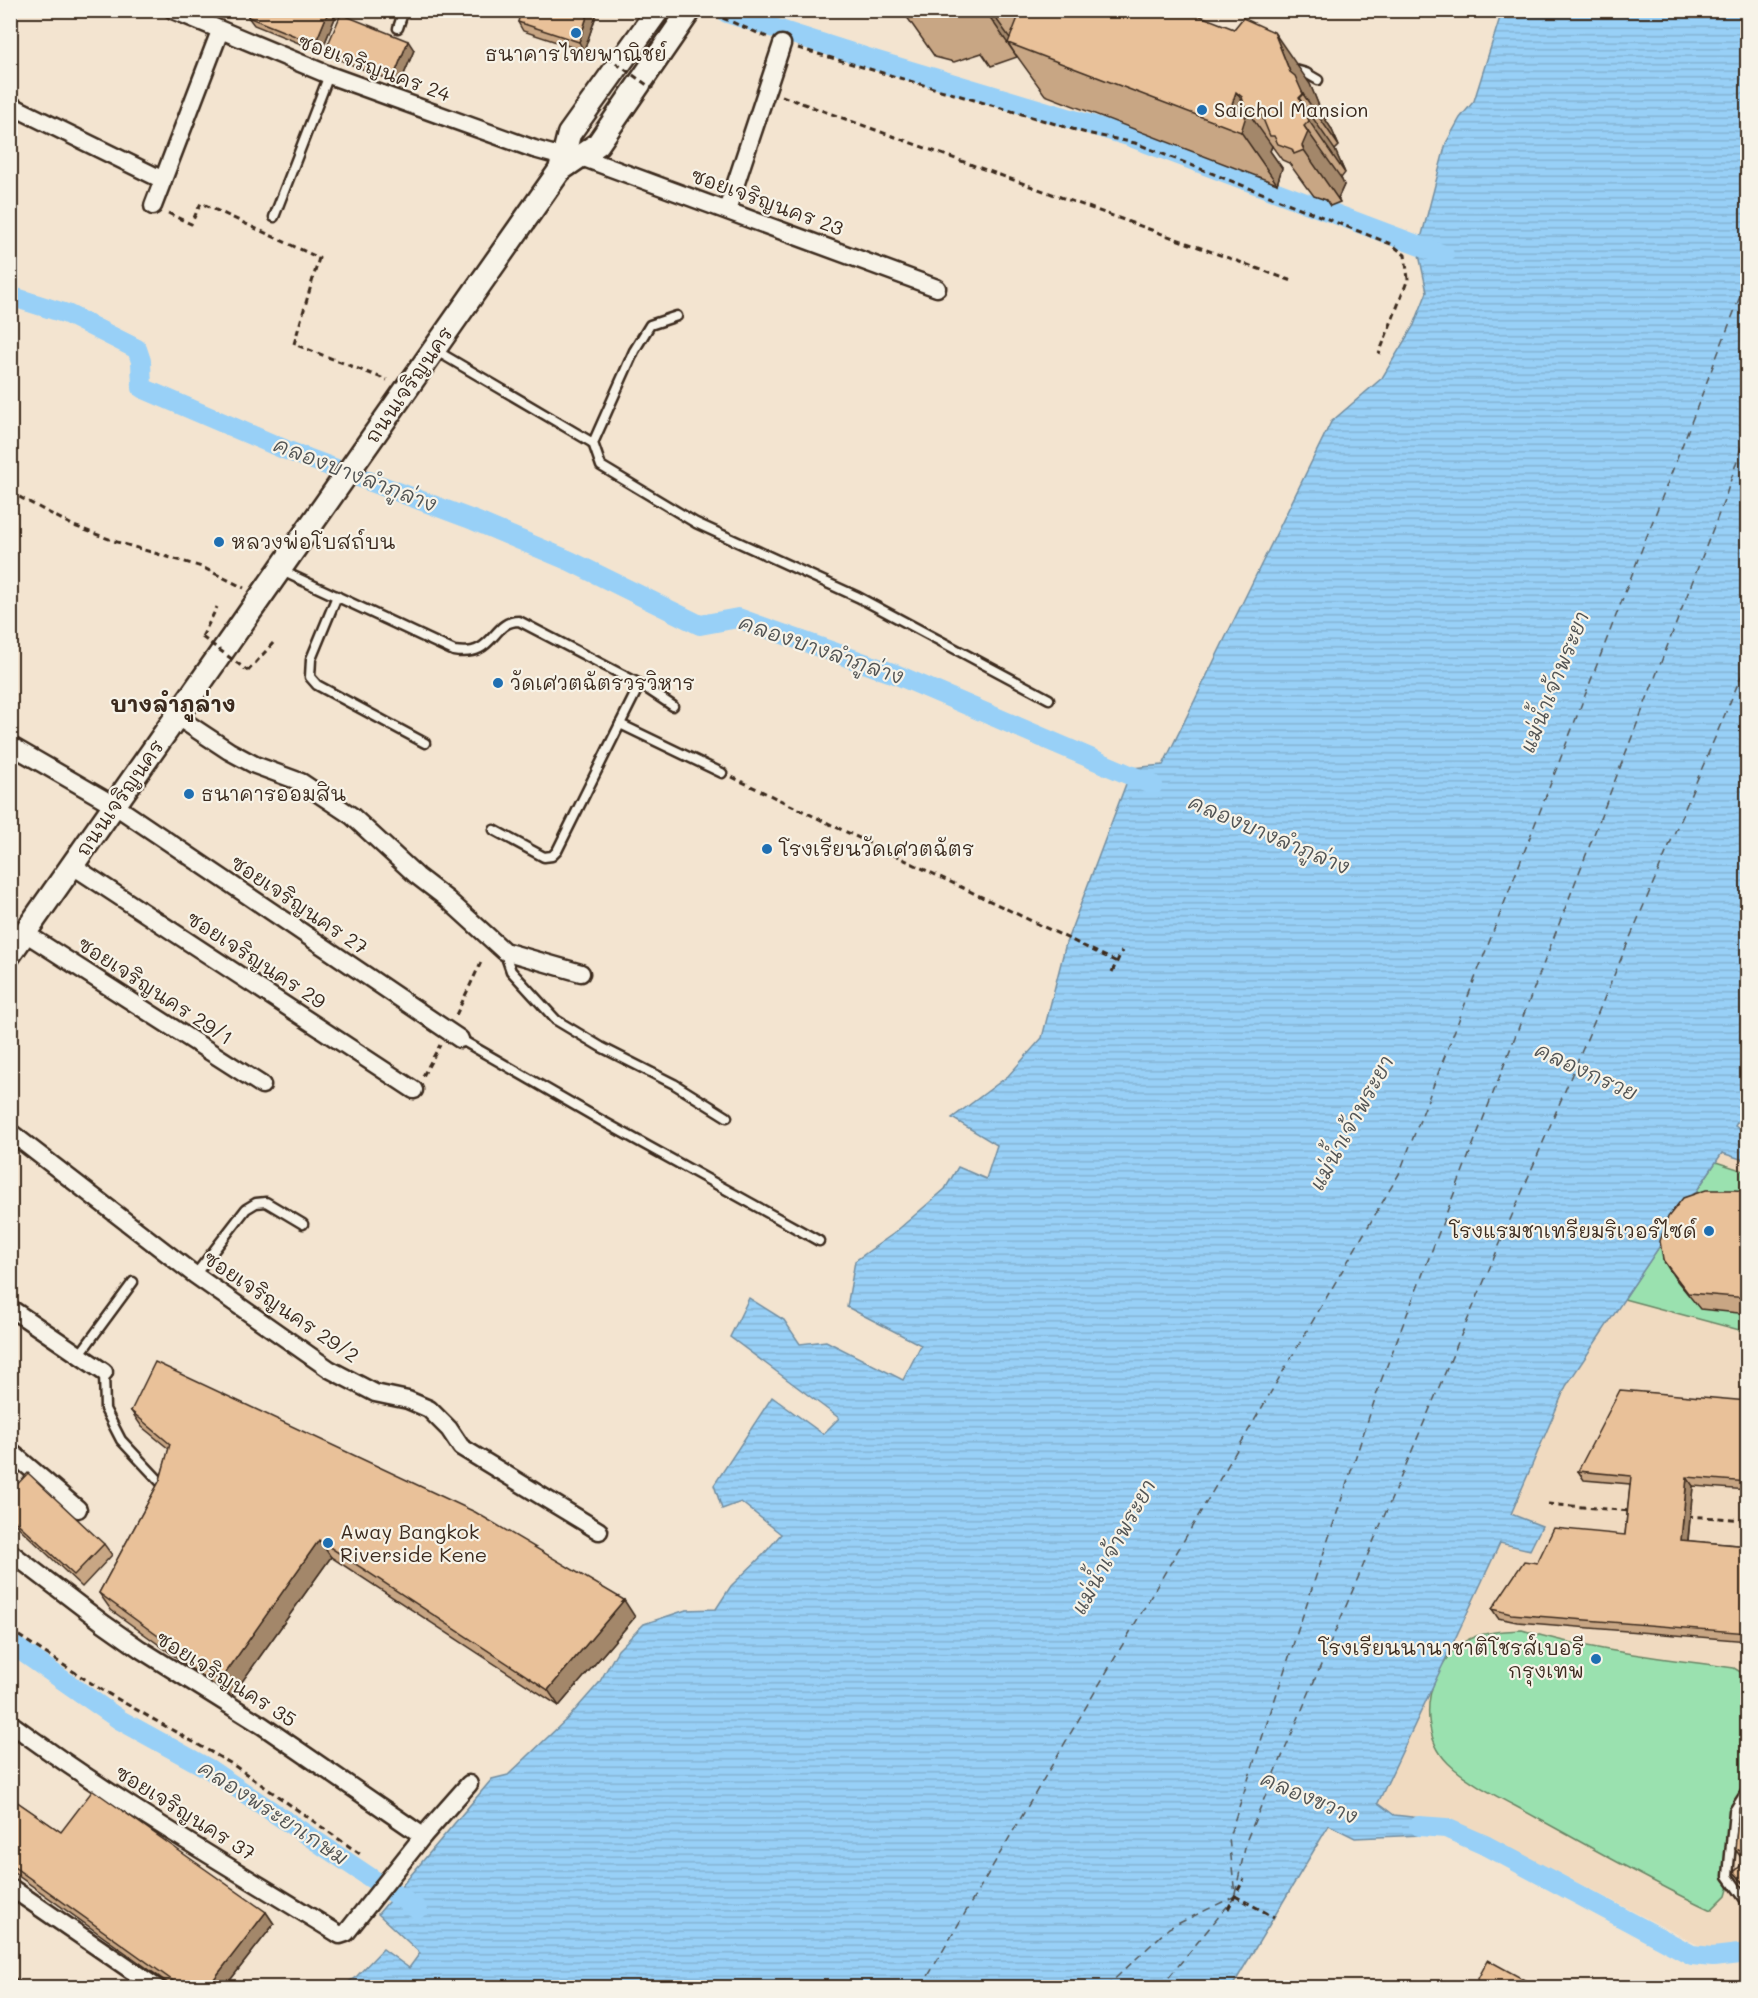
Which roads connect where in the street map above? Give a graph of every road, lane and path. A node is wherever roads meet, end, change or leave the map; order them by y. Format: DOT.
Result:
graph roads {
  1 [pos="173,10"];
  2 [pos="404,10"];
  3 [pos="658,10"];
  4 [pos="690,10"];
  5 [pos="713,14"];
  6 [pos="398,28"];
  7 [pos="220,32"];
  8 [pos="782,44"];
  9 [pos="607,57"];
  10 [pos="1285,67"];
  11 [pos="329,75"];
  12 [pos="1318,80"];
  13 [pos="653,89"];
  14 [pos="766,90"];
  15 [pos="10,105"];
  16 [pos="568,161"];
  17 [pos="163,180"];
  18 [pos="153,206"];
  19 [pos="727,210"];
  20 [pos="273,217"];
  21 [pos="1292,281"];
  22 [pos="937,288"];
  23 [pos="676,316"];
  24 [pos="435,350"];
  25 [pos="1379,354"];
  26 [pos="408,387"];
  27 [pos="592,443"];
  28 [pos="10,492"];
  29 [pos="280,570"];
  30 [pos="337,596"];
  31 [pos="261,597"];
  32 [pos="217,607"];
  33 [pos="274,642"];
  34 [pos="640,684"];
  35 [pos="1049,699"];
  36 [pos="673,706"];
  37 [pos="176,716"];
  38 [pos="620,724"];
  39 [pos="424,743"];
  40 [pos="10,745"];
  41 [pos="722,772"];
  42 [pos="114,805"];
  43 [pos="494,830"];
  44 [pos="73,866"];
  45 [pos="17,940"];
  46 [pos="504,951"];
  47 [pos="1122,951"];
  48 [pos="1117,962"];
  49 [pos="1112,972"];
  50 [pos="581,973"];
  51 [pos="460,1039"];
  52 [pos="262,1085"];
  53 [pos="414,1090"];
  54 [pos="728,1117"];
  55 [pos="10,1132"];
  56 [pos="303,1224"];
  57 [pos="819,1241"];
  58 [pos="195,1275"];
  59 [pos="133,1282"];
  60 [pos="10,1308"];
  61 [pos="80,1354"];
  62 [pos="104,1372"];
  63 [pos="10,1451"];
  64 [pos="166,1489"];
  65 [pos="1548,1504"];
  66 [pos="78,1509"];
  67 [pos="1630,1511"];
  68 [pos="1677,1515"];
  69 [pos="1748,1520"];
  70 [pos="598,1531"];
  71 [pos="10,1552"];
  72 [pos="10,1630"];
  73 [pos="10,1723"];
  74 [pos="469,1784"];
  75 [pos="1748,1789"];
  76 [pos="423,1836"];
  77 [pos="363,1856"];
  78 [pos="1245,1879"];
  79 [pos="10,1887"];
  80 [pos="1235,1896"];
  81 [pos="1748,1904"];
  82 [pos="1228,1910"];
  83 [pos="1274,1917"];
  84 [pos="157,1988"];
  1 -- 7 [label="street, ซอยเจริญนคร 24"];
  2 -- 6 [label="lane"];
  3 -- 16 [label="main road, ถนนเจริญนคร"];
  4 -- 16 [label="main road, ถนนเจริญนคร"];
  5 -- 8 [label="path"];
  7 -- 11 [label="street, ซอยเจริญนคร 24"];
  7 -- 17 [label="street"];
  8 -- 14 [label="street"];
  8 -- 25 [label="path"];
  9 -- 13 [label="path, bridge"];
  10 -- 12 [label="lane"];
  11 -- 16 [label="street, ซอยเจริญนคร 24"];
  11 -- 20 [label="lane"];
  14 -- 19 [label="street"];
  14 -- 21 [label="path"];
  15 -- 17 [label="street"];
  16 -- 19 [label="street, ซอยเจริญนคร 23"];
  16 -- 24 [label="main road, ถนนเจริญนคร"];
  17 -- 18 [label="street"];
  18 -- 26 [label="path"];
  19 -- 22 [label="street, ซอยเจริญนคร 23"];
  23 -- 27 [label="lane"];
  24 -- 26 [label="main road, ถนนเจริญนคร"];
  24 -- 27 [label="lane"];
  26 -- 29 [label="main road, ถนนเจริญนคร"];
  27 -- 35 [label="lane"];
  28 -- 31 [label="path"];
  29 -- 30 [label="lane"];
  29 -- 31 [label="main road, ถนนเจริญนคร"];
  30 -- 34 [label="lane"];
  30 -- 39 [label="lane"];
  31 -- 37 [label="main road, ถนนเจริญนคร"];
  32 -- 33 [label="path, bridge"];
  34 -- 36 [label="lane"];
  34 -- 38 [label="lane"];
  37 -- 42 [label="main road, ถนนเจริญนคร"];
  37 -- 46 [label="street"];
  38 -- 41 [label="lane"];
  38 -- 43 [label="lane"];
  40 -- 42 [label="street, ซอยเจริญนคร 27"];
  41 -- 48 [label="path"];
  42 -- 44 [label="main road, ถนนเจริญนคร"];
  42 -- 51 [label="street, ซอยเจริญนคร 27"];
  44 -- 45 [label="main road, ถนนเจริญนคร"];
  44 -- 53 [label="street, ซอยเจริญนคร 29"];
  45 -- 52 [label="street, ซอยเจริญนคร 29/1"];
  46 -- 50 [label="street"];
  46 -- 54 [label="lane"];
  47 -- 48 [label="path"];
  48 -- 49 [label="path"];
  51 -- 57 [label="lane"];
  55 -- 58 [label="street, ซอยเจริญนคร 29/2"];
  56 -- 58 [label="lane"];
  58 -- 70 [label="street, ซอยเจริญนคร 29/2"];
  59 -- 61 [label="lane"];
  60 -- 61 [label="street"];
  61 -- 62 [label="street"];
  62 -- 64 [label="lane"];
  63 -- 66 [label="street"];
  65 -- 67 [label="path"];
  68 -- 69 [label="path"];
  71 -- 76 [label="street, ซอยเจริญนคร 35"];
  72 -- 77 [label="path"];
  73 -- 76 [label="street, ซอยเจริญนคร 37"];
  74 -- 76 [label="street"];
  75 -- 81 [label="lane"];
  78 -- 80 [label="path"];
  79 -- 84 [label="street"];
  80 -- 82 [label="path"];
  80 -- 83 [label="path"];
}
